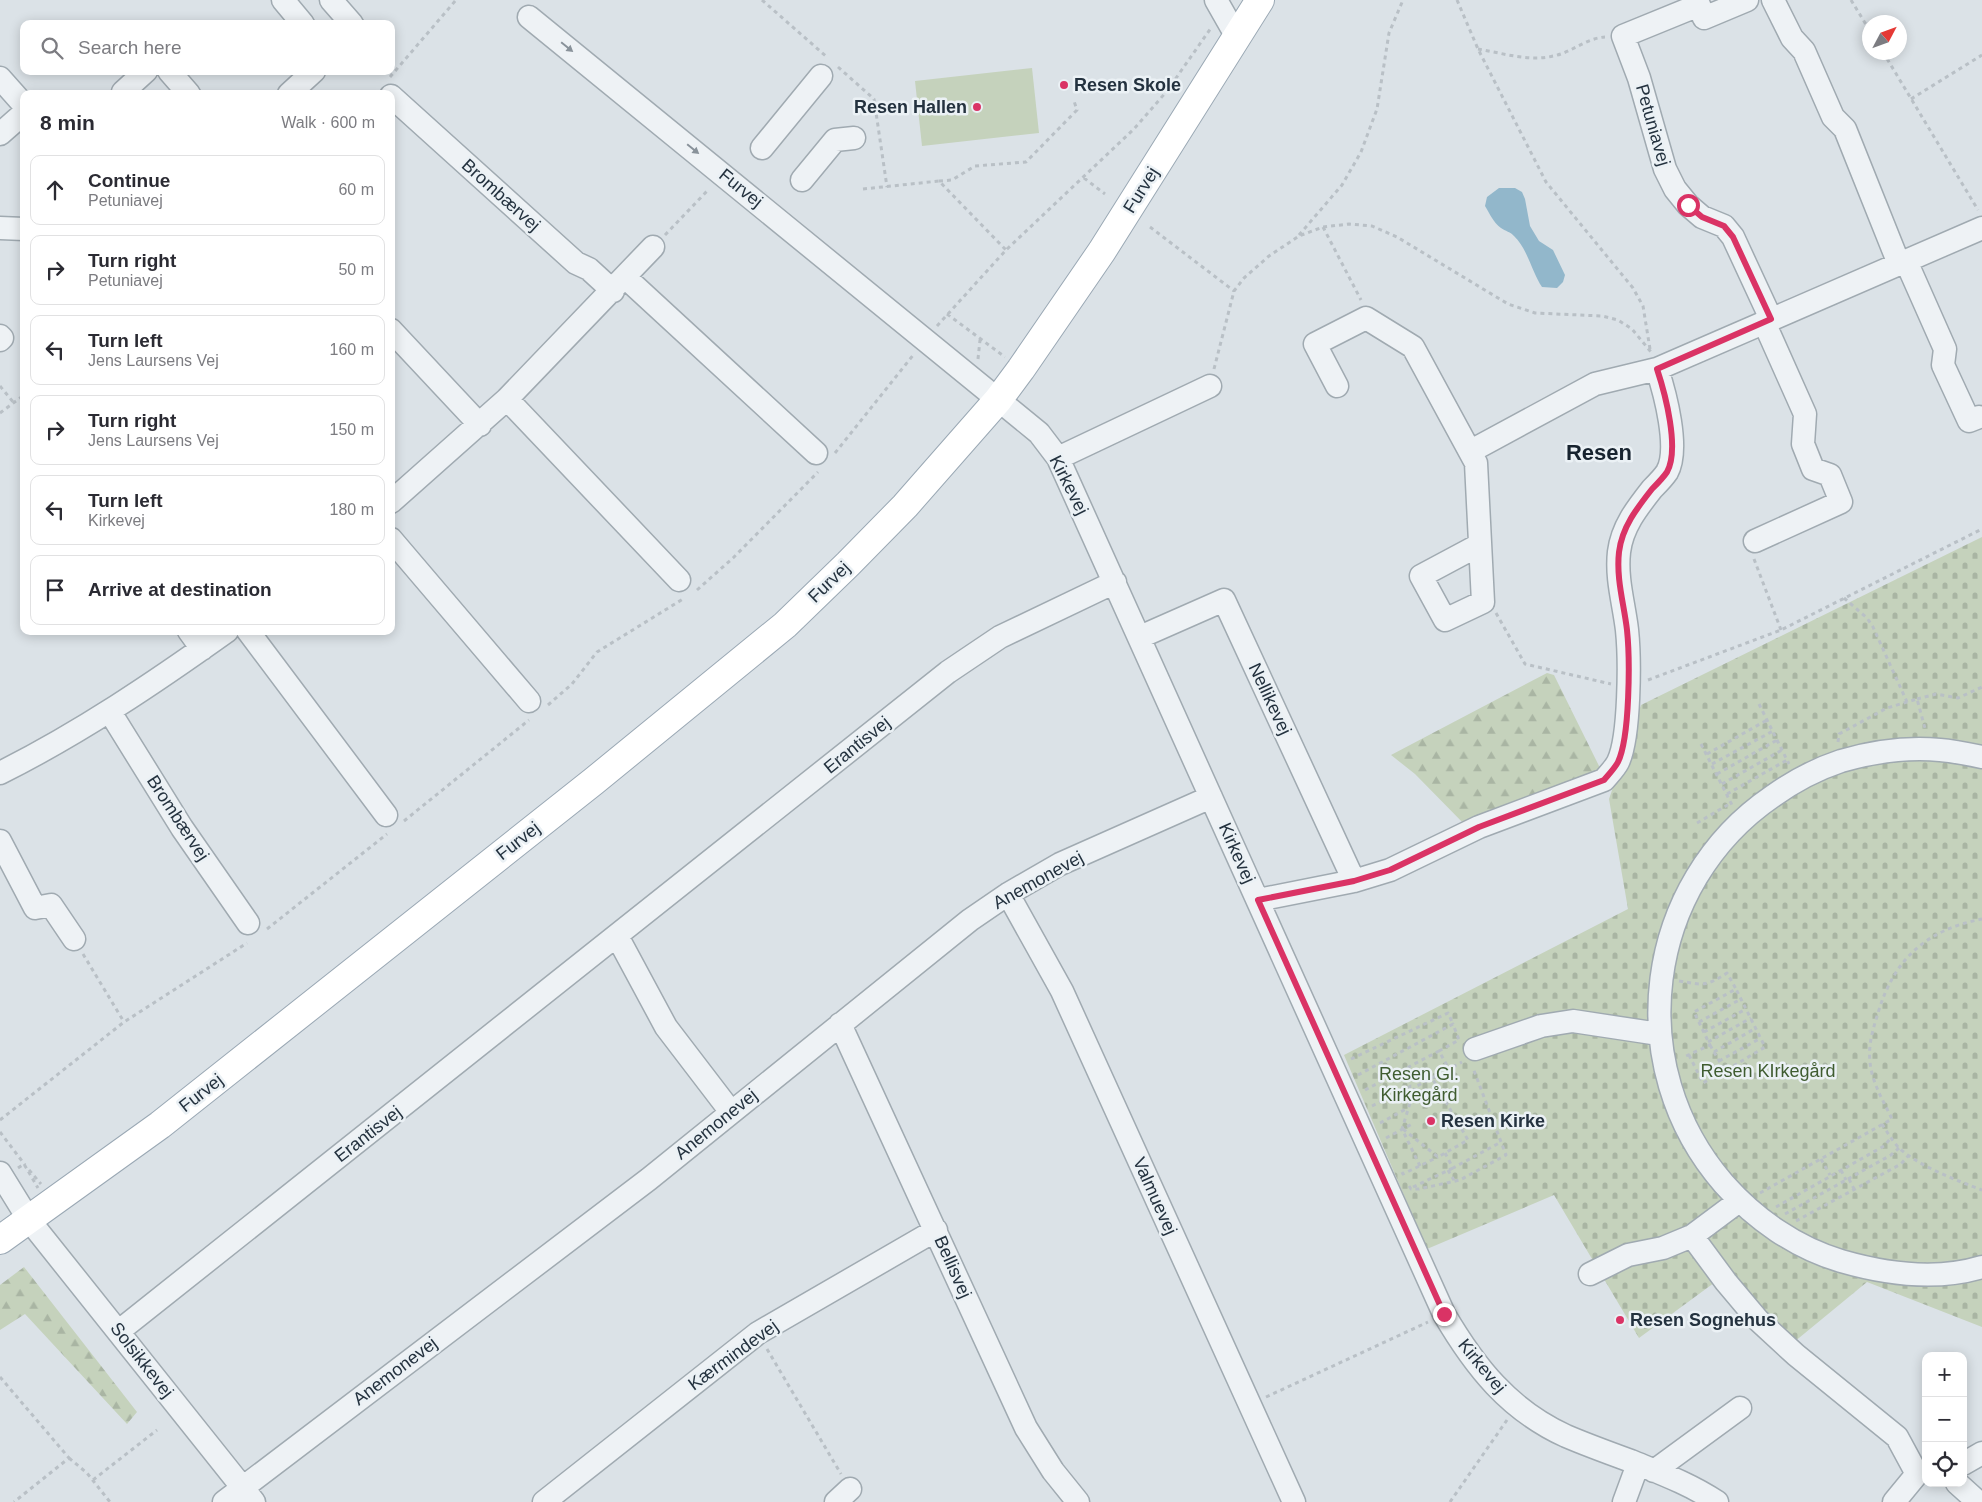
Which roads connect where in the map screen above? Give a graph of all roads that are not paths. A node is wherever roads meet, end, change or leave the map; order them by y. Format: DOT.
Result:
graph roads {
  1 [pos="283,0"];
  2 [pos="331,0"];
  3 [pos="1260,0"];
  4 [pos="1747,0"];
  5 [pos="1773,0"];
  6 [pos="1219,6"];
  7 [pos="529,16"];
  8 [pos="300,20"];
  9 [pos="348,20"];
  10 [pos="1237,37"];
  11 [pos="829,67"];
  12 [pos="142,75"];
  13 [pos="172,75"];
  14 [pos="309,75"];
  15 [pos="0,78"];
  16 [pos="126,90"];
  17 [pos="186,90"];
  18 [pos="293,90"];
  19 [pos="395,94"];
  20 [pos="20,100"];
  21 [pos="20,116"];
  22 [pos="0,134"];
  23 [pos="854,138"];
  24 [pos="762,148"];
  25 [pos="802,180"];
  26 [pos="0,228"];
  27 [pos="1982,228"];
  28 [pos="20,229"];
  29 [pos="653,247"];
  30 [pos="1902,262"];
  31 [pos="619,284"];
  32 [pos="1767,321"];
  33 [pos="395,334"];
  34 [pos="0,336"];
  35 [pos="0,340"];
  36 [pos="1654,359"];
  37 [pos="1210,386"];
  38 [pos="1337,386"];
  39 [pos="507,399"];
  40 [pos="998,400"];
  41 [pos="1979,417"];
  42 [pos="480,425"];
  43 [pos="1471,451"];
  44 [pos="824,458"];
  45 [pos="1058,458"];
  46 [pos="395,499"];
  47 [pos="1755,541"];
  48 [pos="395,544"];
  49 [pos="1479,545"];
  50 [pos="1115,582"];
  51 [pos="685,591"];
  52 [pos="213,635"];
  53 [pos="251,635"];
  54 [pos="1140,637"];
  55 [pos="196,640"];
  56 [pos="536,708"];
  57 [pos="110,712"];
  58 [pos="1982,757"];
  59 [pos="1,771"];
  60 [pos="1211,797"];
  61 [pos="390,825"];
  62 [pos="0,841"];
  63 [pos="1354,881"];
  64 [pos="1008,894"];
  65 [pos="1258,900"];
  66 [pos="253,932"];
  67 [pos="617,936"];
  68 [pos="74,939"];
  69 [pos="840,1024"];
  70 [pos="1659,1034"];
  71 [pos="1472,1054"];
  72 [pos="731,1112"];
  73 [pos="0,1173"];
  74 [pos="0,1198"];
  75 [pos="1740,1202"];
  76 [pos="30,1220"];
  77 [pos="936,1230"];
  78 [pos="1692,1236"];
  79 [pos="0,1240"];
  80 [pos="1982,1267"];
  81 [pos="1590,1274"];
  82 [pos="119,1331"];
  83 [pos="1740,1408"];
  84 [pos="1982,1453"];
  85 [pos="1967,1462"];
  86 [pos="1646,1467"];
  87 [pos="1921,1472"];
  88 [pos="1961,1487"];
  89 [pos="248,1495"];
  90 [pos="224,1502"];
  91 [pos="544,1502"];
  92 [pos="1078,1502"];
  93 [pos="1294,1502"];
  94 [pos="1624,1502"];
  95 [pos="1717,1502"];
  96 [pos="1894,1502"];
  97 [pos="1978,1502"];
  1 -- 8 [label="street"];
  2 -- 9 [label="street"];
  3 -- 10 [label="main road, Furvej"];
  4 -- 32 [label="street, Petuniavej"];
  5 -- 30 [label="street"];
  6 -- 10 [label="street"];
  7 -- 40 [label="street, Furvej, one-way"];
  10 -- 40 [label="main road, Furvej"];
  11 -- 24 [label="street"];
  12 -- 16 [label="street"];
  13 -- 17 [label="street"];
  14 -- 18 [label="street"];
  15 -- 20 [label="street"];
  19 -- 31 [label="street, Brombærvej"];
  21 -- 22 [label="street"];
  23 -- 25 [label="street"];
  26 -- 28 [label="street"];
  27 -- 30 [label="street"];
  29 -- 31 [label="street"];
  30 -- 32 [label="street"];
  30 -- 41 [label="street"];
  31 -- 39 [label="street"];
  31 -- 44 [label="street, Brombærvej"];
  32 -- 36 [label="street"];
  32 -- 47 [label="street, Petuniavej"];
  33 -- 42 [label="street"];
  34 -- 35 [label="street"];
  36 -- 43 [label="street"];
  36 -- 63 [label="street"];
  37 -- 45 [label="street"];
  38 -- 43 [label="street"];
  39 -- 42 [label="street"];
  39 -- 51 [label="street"];
  40 -- 45 [label="street, Kirkevej"];
  40 -- 76 [label="main road, Furvej"];
  42 -- 46 [label="street"];
  43 -- 49 [label="street"];
  45 -- 50 [label="street, Kirkevej"];
  48 -- 56 [label="street"];
  49 -- 49 [label="street"];
  50 -- 54 [label="street, Kirkevej"];
  50 -- 67 [label="street, Erantisvej"];
  52 -- 55 [label="street"];
  53 -- 61 [label="street"];
  54 -- 60 [label="street, Kirkevej"];
  54 -- 63 [label="street, Nellikevej"];
  55 -- 57 [label="street"];
  57 -- 59 [label="street"];
  57 -- 66 [label="street, Brombærvej"];
  58 -- 70 [label="street"];
  60 -- 64 [label="street, Anemonevej"];
  60 -- 65 [label="street, Kirkevej"];
  62 -- 68 [label="street"];
  63 -- 65 [label="street"];
  64 -- 69 [label="street, Anemonevej"];
  64 -- 93 [label="street, Valmuevej"];
  65 -- 86 [label="street, Kirkevej"];
  67 -- 72 [label="street"];
  67 -- 82 [label="street, Erantisvej"];
  69 -- 72 [label="street, Anemonevej"];
  69 -- 77 [label="street, Bellisvej"];
  70 -- 71 [label="street"];
  70 -- 75 [label="street"];
  72 -- 89 [label="street, Anemonevej"];
  73 -- 76 [label="street"];
  74 -- 76 [label="street"];
  75 -- 78 [label="street"];
  75 -- 80 [label="street"];
  76 -- 79 [label="main road, Furvej"];
  76 -- 82 [label="street, Solsikkevej"];
  77 -- 91 [label="street, Kærmindevej"];
  77 -- 92 [label="street, Bellisvej"];
  78 -- 81 [label="street"];
  78 -- 87 [label="street"];
  82 -- 89 [label="street, Solsikkevej"];
  83 -- 86 [label="street"];
  84 -- 85 [label="street"];
  86 -- 94 [label="street"];
  86 -- 95 [label="street, Kirkevej"];
  87 -- 96 [label="street"];
  88 -- 97 [label="street"];
  89 -- 90 [label="street, Anemonevej"];
}
